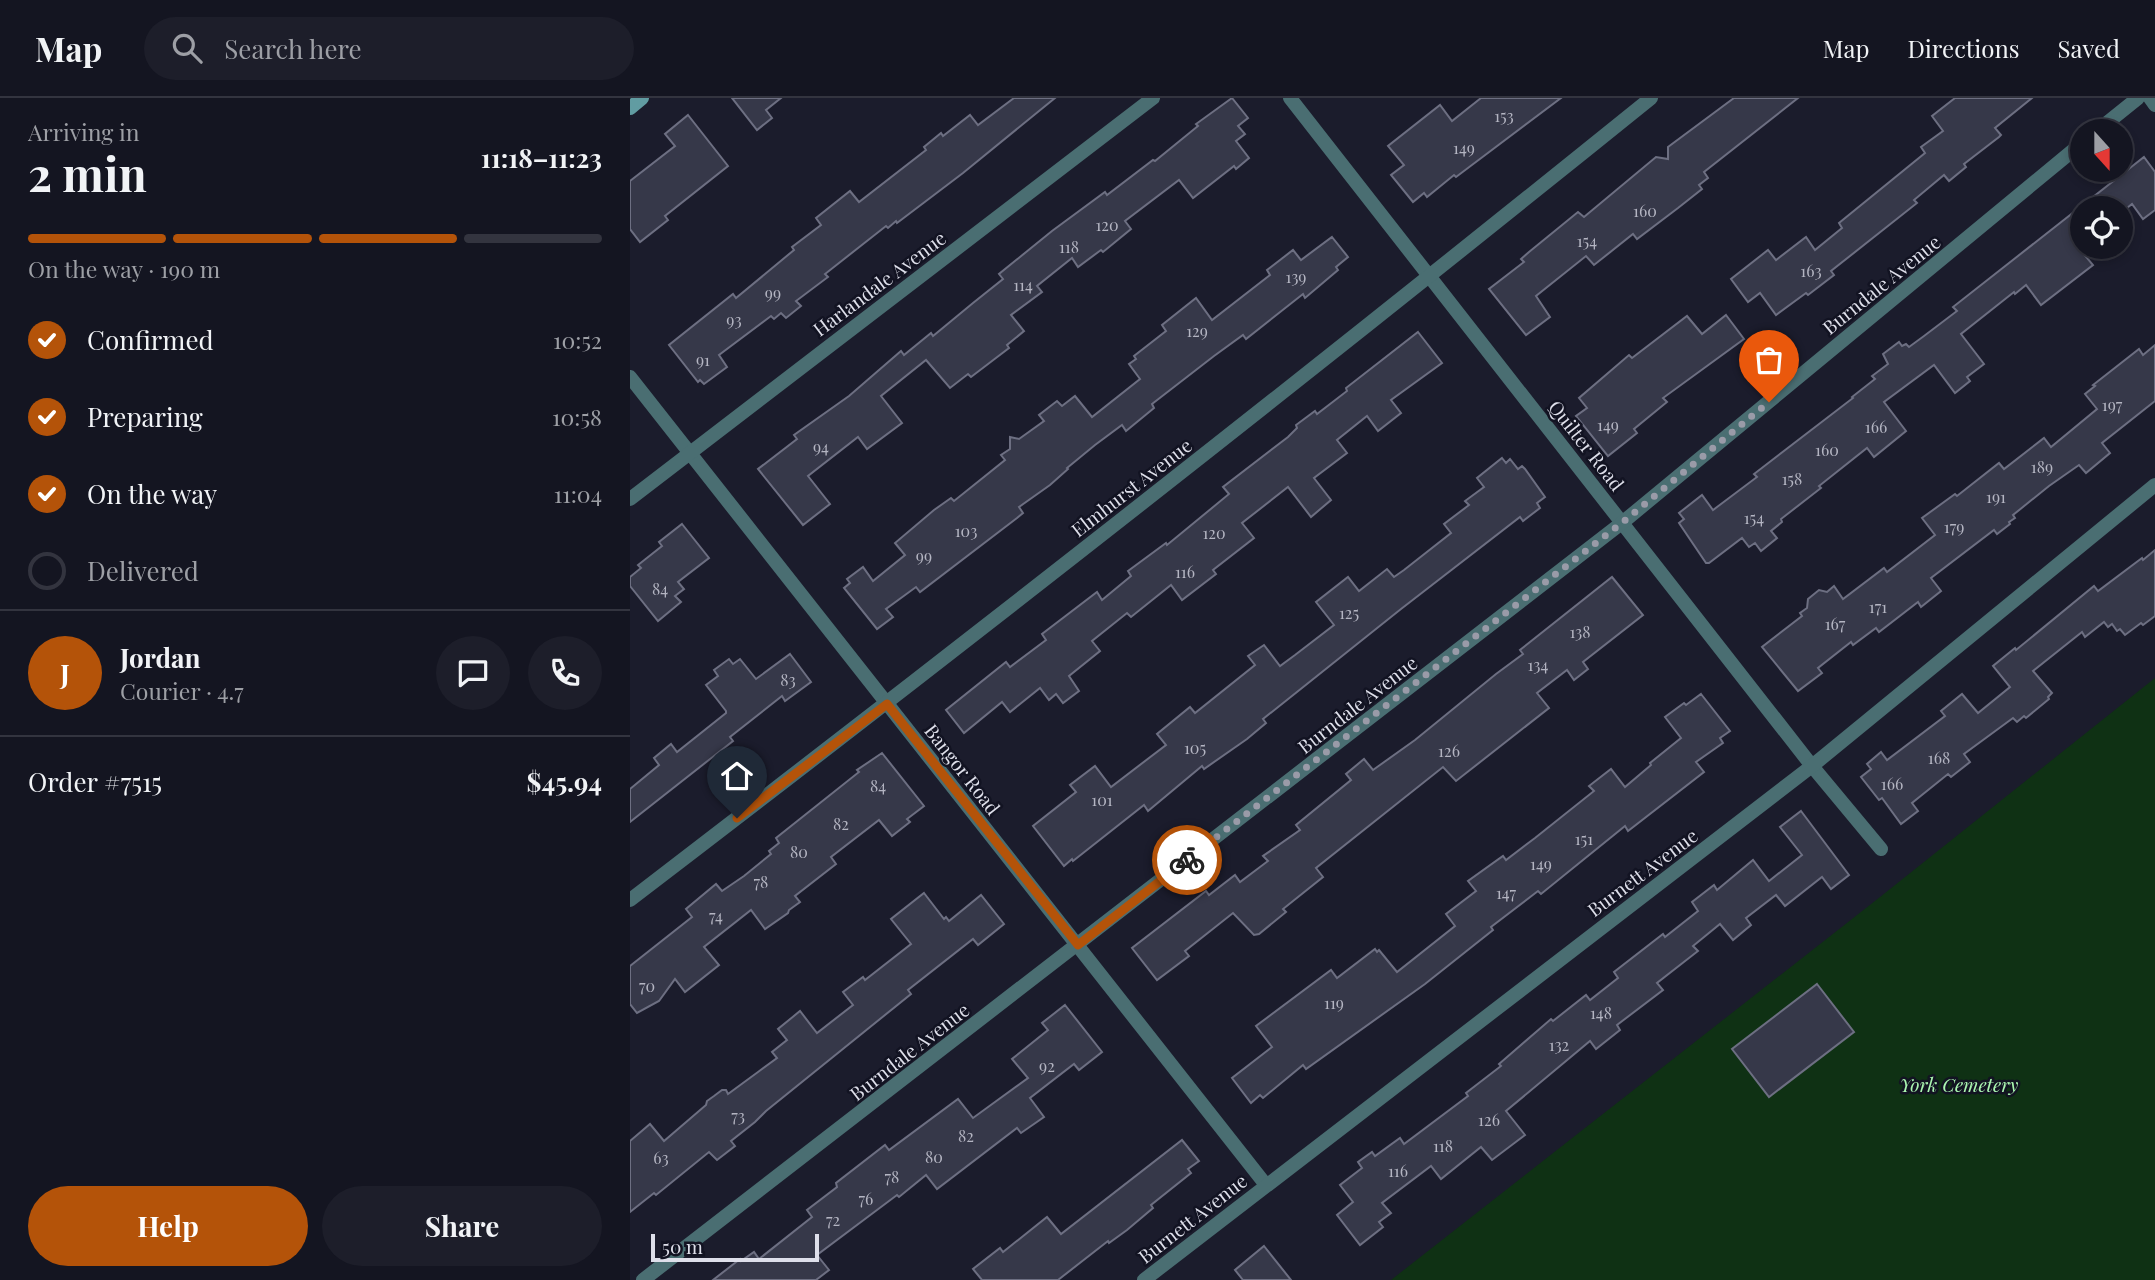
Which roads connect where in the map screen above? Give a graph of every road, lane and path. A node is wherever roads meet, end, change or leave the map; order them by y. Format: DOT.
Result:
graph roads {
  1 [pos="642,98"];
  2 [pos="1153,98"];
  3 [pos="1290,98"];
  4 [pos="1651,98"];
  5 [pos="2138,98"];
  6 [pos="2150,98"];
  7 [pos="2155,105"];
  8 [pos="630,108"];
  9 [pos="2112,119"];
  10 [pos="2070,154"];
  11 [pos="1430,276"];
  12 [pos="630,377"];
  13 [pos="688,453"];
  14 [pos="2155,485"];
  15 [pos="630,499"];
  16 [pos="1623,522"];
  17 [pos="887,704"];
  18 [pos="1812,766"];
  19 [pos="1881,849"];
  20 [pos="630,900"];
  21 [pos="1078,945"];
  22 [pos="1266,1185"];
  23 [pos="643,1280"];
  24 [pos="1144,1280"];
  1 -- 8 [label="main road"];
  2 -- 13 [label="street, Harlandale Avenue"];
  3 -- 11 [label="street, Quilter Road"];
  4 -- 11 [label="street, Elmhurst Avenue"];
  5 -- 9 [label="street"];
  6 -- 7 [label="street"];
  10 -- 16 [label="street, Burndale Avenue"];
  11 -- 16 [label="street, Quilter Road"];
  11 -- 17 [label="street, Elmhurst Avenue"];
  12 -- 13 [label="street, Bangor Road"];
  13 -- 15 [label="street, Harlandale Avenue"];
  13 -- 17 [label="street, Bangor Road"];
  14 -- 18 [label="street, Burnett Avenue"];
  16 -- 18 [label="street, Quilter Road"];
  16 -- 21 [label="street, Burndale Avenue"];
  17 -- 20 [label="street, Elmhurst Avenue"];
  17 -- 21 [label="street, Bangor Road"];
  18 -- 19 [label="street, Quilter Road"];
  18 -- 22 [label="street, Burnett Avenue"];
  21 -- 22 [label="street, Bangor Road"];
  21 -- 23 [label="street, Burndale Avenue"];
  22 -- 24 [label="street, Burnett Avenue"];
}
